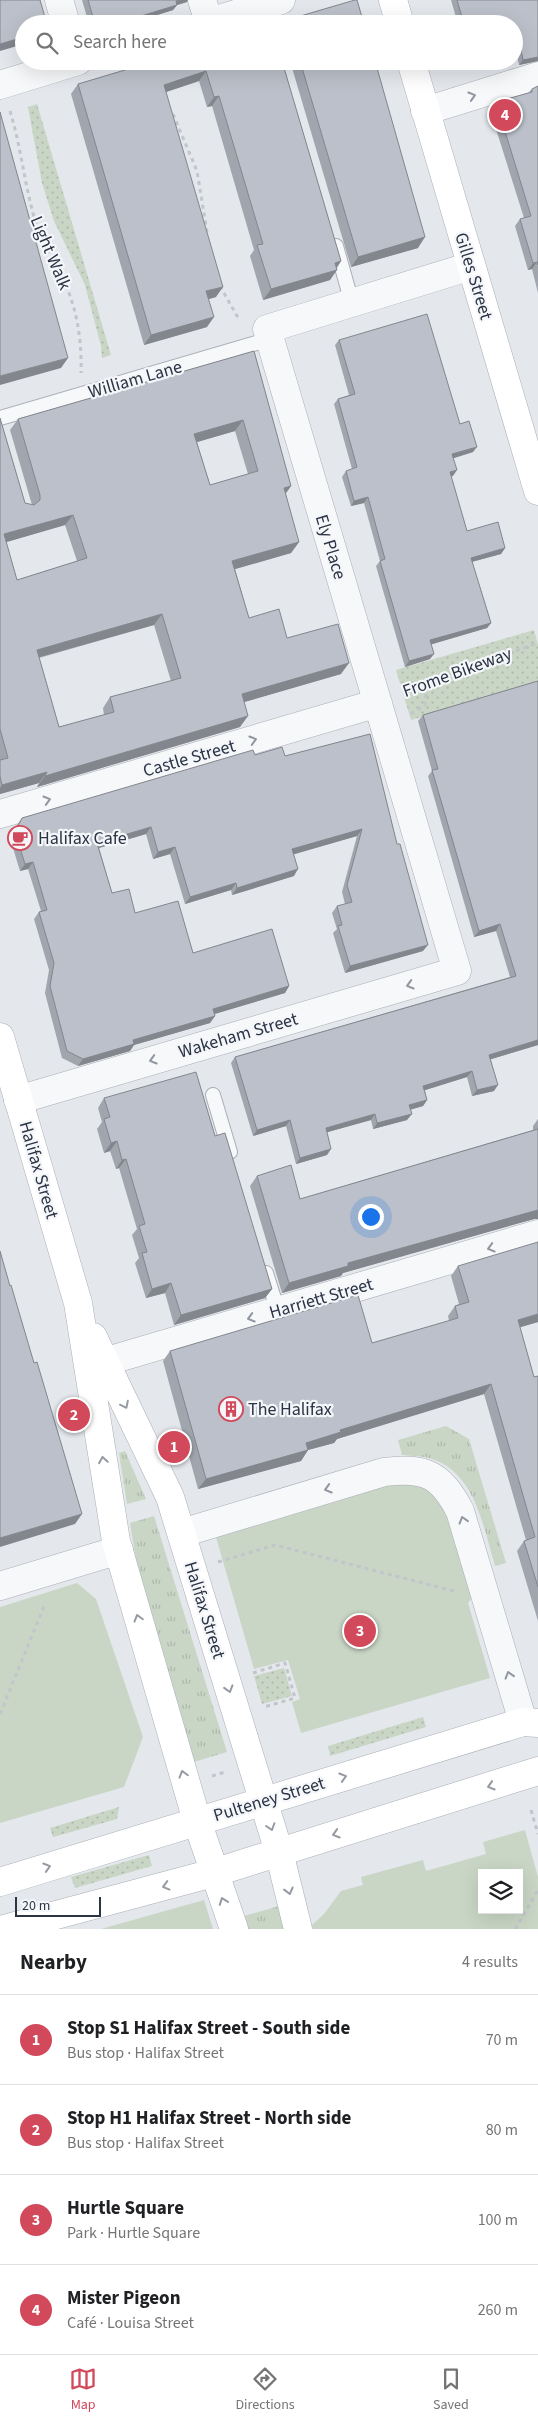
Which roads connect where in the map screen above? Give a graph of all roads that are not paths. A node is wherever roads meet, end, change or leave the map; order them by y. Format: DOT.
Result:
graph roads {
  1 [pos="59,0"];
  2 [pos="392,0"];
  3 [pos="272,10"];
  4 [pos="63,15"];
  5 [pos="205,15"];
  6 [pos="397,15"];
  7 [pos="48,70"];
  8 [pos="413,70"];
  9 [pos="538,76"];
  10 [pos="1,85"];
  11 [pos="425,111"];
  12 [pos="331,230"];
  13 [pos="471,266"];
  14 [pos="352,303"];
  15 [pos="268,334"];
  16 [pos="0,418"];
  17 [pos="538,491"];
  18 [pos="378,703"];
  19 [pos="0,814"];
  20 [pos="457,971"];
  21 [pos="0,1037"];
  22 [pos="213,1095"];
  23 [pos="18,1100"];
  24 [pos="232,1161"];
  25 [pos="538,1234"];
  26 [pos="264,1264"];
  27 [pos="78,1303"];
  28 [pos="278,1310"];
  29 [pos="104,1362"];
  30 [pos="182,1533"];
  31 [pos="119,1550"];
  32 [pos="0,1586"];
  33 [pos="531,1722"];
  34 [pos="538,1772"];
  35 [pos="263,1801"];
  36 [pos="197,1821"];
  37 [pos="279,1852"];
  38 [pos="213,1873"];
  39 [pos="0,1882"];
  40 [pos="4,1929"];
  41 [pos="234,1929"];
  42 [pos="298,1929"];
  1 -- 4 [label="street"];
  2 -- 6 [label="street"];
  3 -- 5 [label="street"];
  7 -- 10 [label="street"];
  8 -- 11 [label="street, Gilles Street"];
  11 -- 9 [label="street, one-way"];
  11 -- 13 [label="street, Gilles Street"];
  12 -- 14 [label="lane"];
  13 -- 14 [label="street"];
  13 -- 17 [label="street, Gilles Street"];
  14 -- 15 [label="street"];
  15 -- 16 [label="lane, William Lane"];
  15 -- 18 [label="street, Ely Place"];
  19 -- 18 [label="street, Castle Street, one-way"];
  18 -- 20 [label="street, Ely Place"];
  20 -- 23 [label="street, Wakeham Street, one-way"];
  21 -- 23 [label="street, Halifax Street"];
  22 -- 24 [label="lane"];
  23 -- 27 [label="street, Halifax Street"];
  25 -- 28 [label="street, Harriett Street, one-way"];
  26 -- 28 [label="lane"];
  27 -- 29 [label="street, Halifax Street"];
  31 -- 27 [label="street, Halifax Street, one-way"];
  28 -- 29 [label="street, Harriett Street, one-way"];
  29 -- 30 [label="street, Halifax Street, one-way"];
  33 -- 30 [label="street, one-way"];
  30 -- 35 [label="street, Halifax Street, one-way"];
  31 -- 32 [label="street"];
  36 -- 31 [label="street, Halifax Street, one-way"];
  35 -- 33 [label="street, Pulteney Street, one-way"];
  34 -- 37 [label="street, one-way"];
  35 -- 36 [label="street, Pulteney Street"];
  35 -- 37 [label="street, Halifax Street, one-way"];
  36 -- 38 [label="street, Halifax Street"];
  39 -- 36 [label="street, Pulteney Street, one-way"];
  37 -- 38 [label="street"];
  37 -- 42 [label="street, Halifax Street, one-way"];
  38 -- 40 [label="street, one-way"];
  41 -- 38 [label="street, Halifax Street, one-way"];
}
